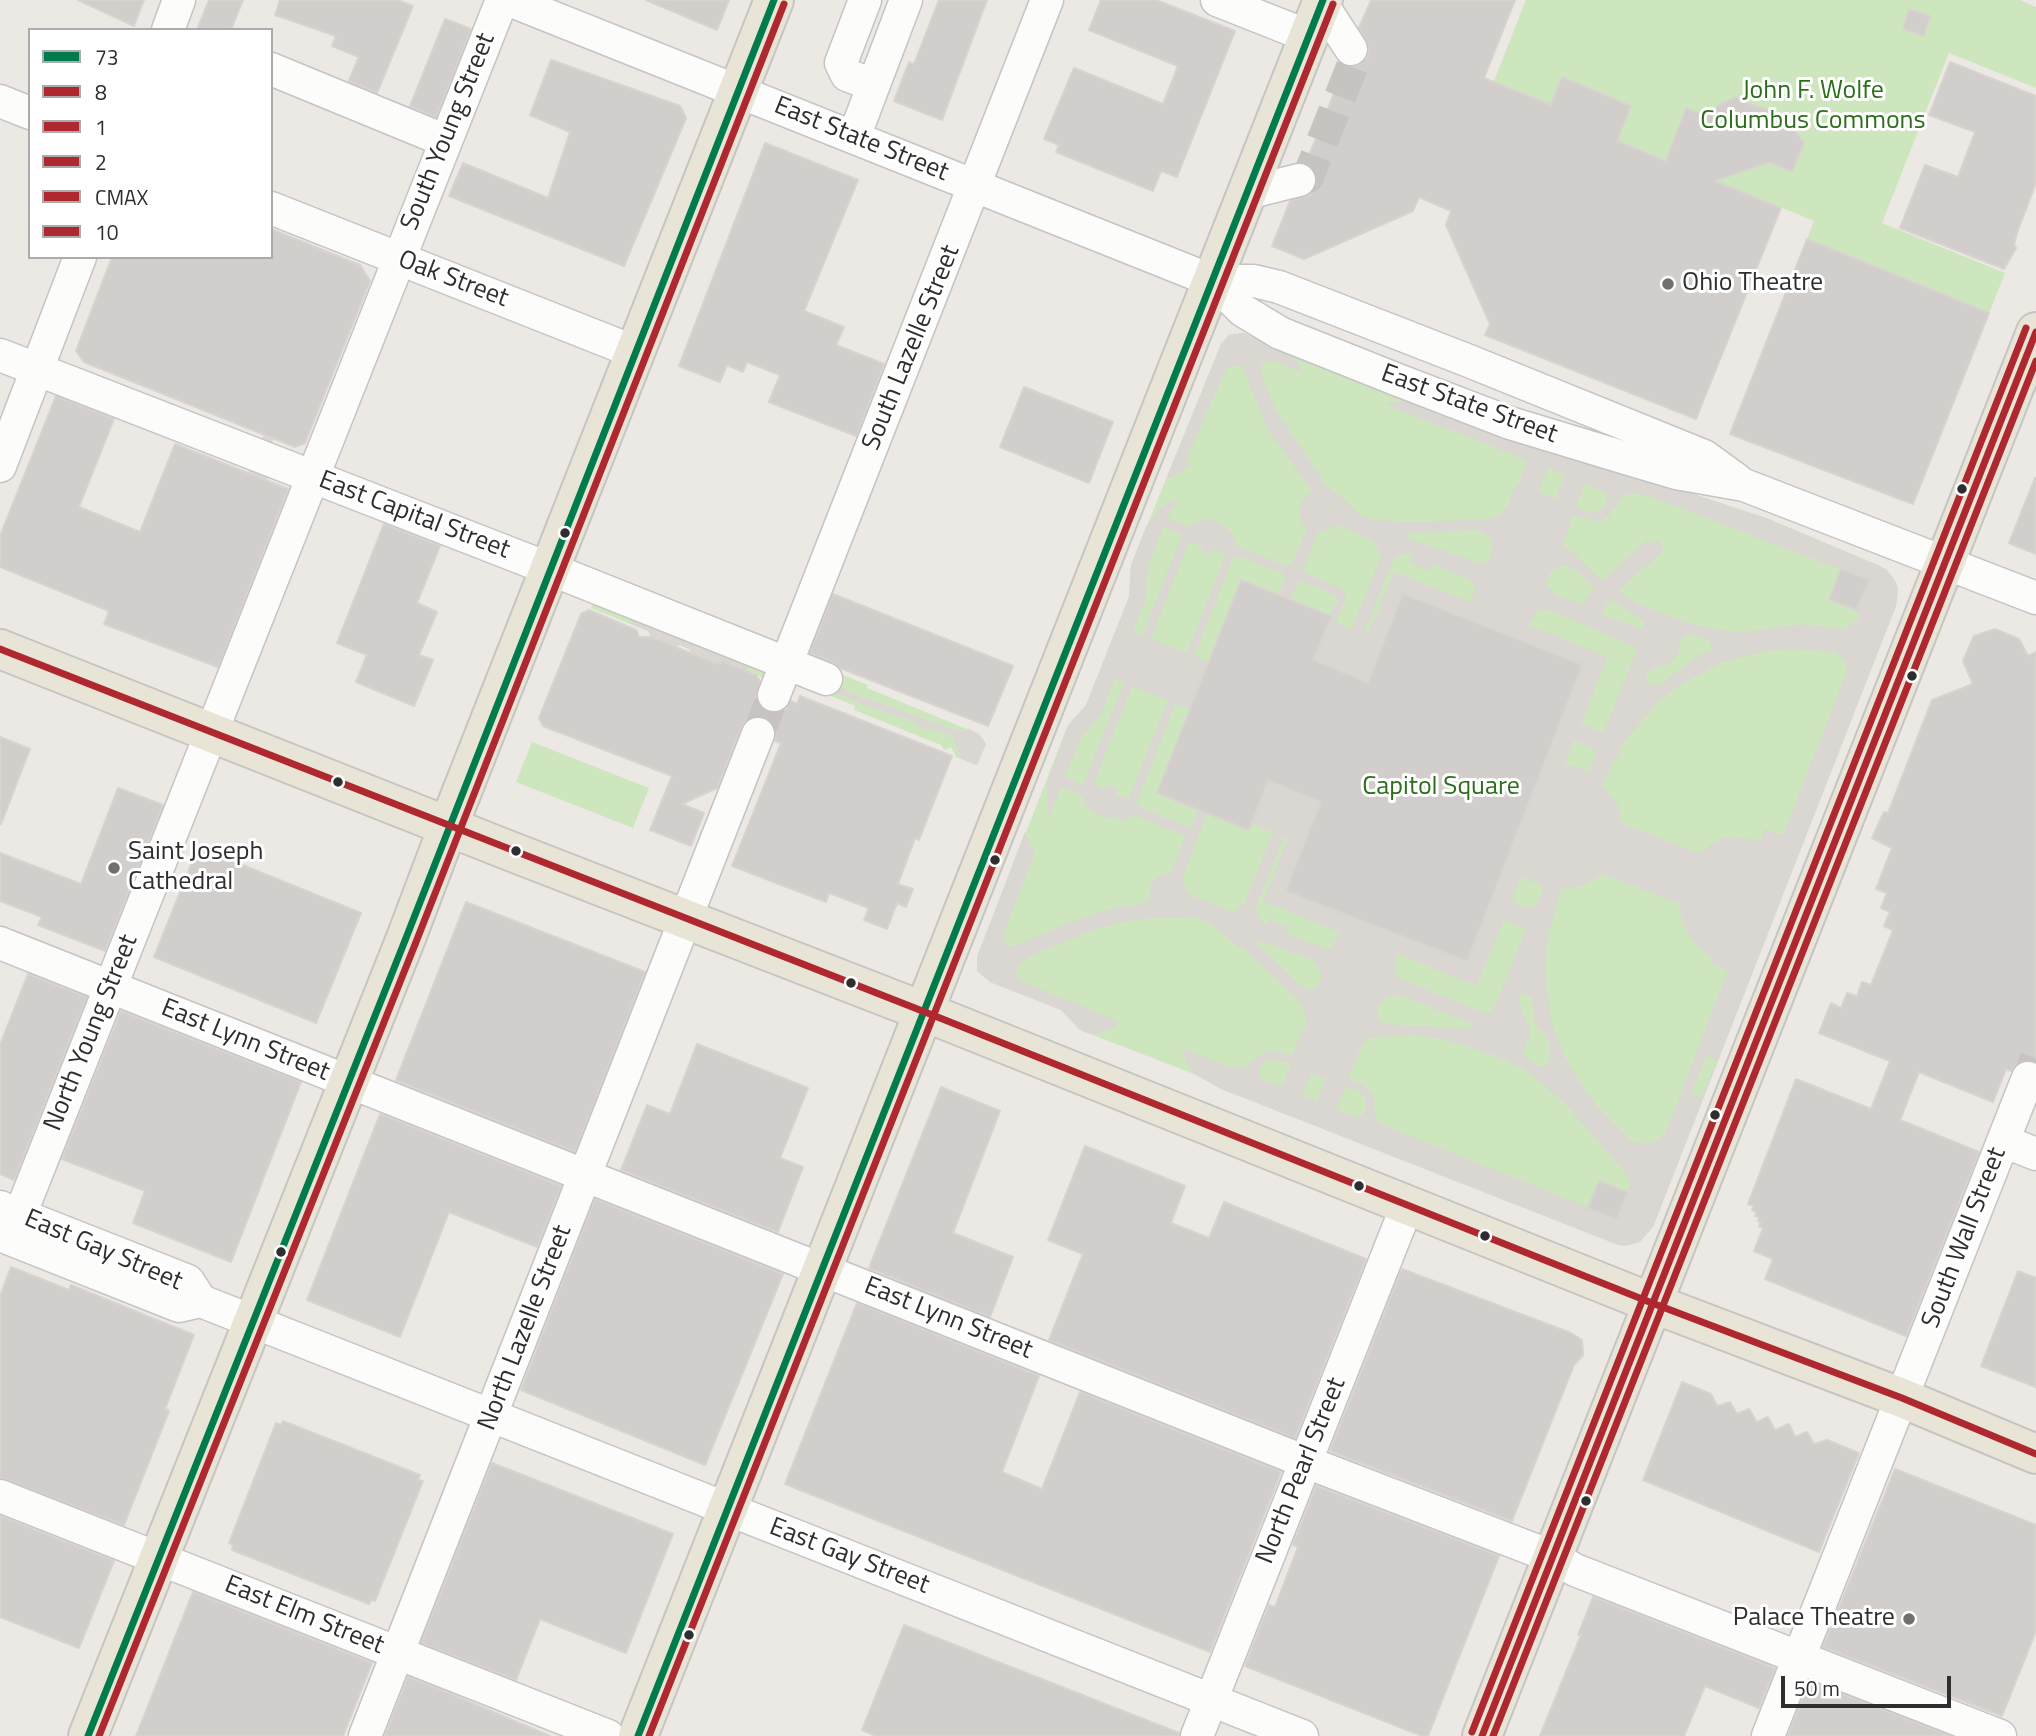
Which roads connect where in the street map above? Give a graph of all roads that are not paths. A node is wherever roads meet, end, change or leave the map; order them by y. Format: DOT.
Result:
graph roads {
  1 [pos="502,0"];
  2 [pos="509,0"];
  3 [pos="775,0"];
  4 [pos="865,0"];
  5 [pos="906,0"];
  6 [pos="1047,0"];
  7 [pos="1217,0"];
  8 [pos="1317,13"];
  9 [pos="1351,49"];
  10 [pos="273,70"];
  11 [pos="873,85"];
  12 [pos="738,91"];
  13 [pos="0,101"];
  14 [pos="28,112"];
  15 [pos="853,137"];
  16 [pos="446,141"];
  17 [pos="1299,180"];
  18 [pos="976,186"];
  19 [pos="1247,193"];
  20 [pos="273,209"];
  21 [pos="399,258"];
  22 [pos="79,259"];
  23 [pos="1213,281"];
  24 [pos="2036,332"];
  25 [pos="635,352"];
  26 [pos="0,355"];
  27 [pos="37,369"];
  28 [pos="0,466"];
  29 [pos="313,477"];
  30 [pos="1744,485"];
  31 [pos="1945,562"];
  32 [pos="550,569"];
  33 [pos="2036,598"];
  34 [pos="0,649"];
  35 [pos="786,663"];
  36 [pos="826,679"];
  37 [pos="774,695"];
  38 [pos="211,733"];
  39 [pos="758,734"];
  40 [pos="448,827"];
  41 [pos="686,920"];
  42 [pos="0,943"];
  43 [pos="110,987"];
  44 [pos="925,1012"];
  45 [pos="2028,1079"];
  46 [pos="349,1082"];
  47 [pos="2003,1141"];
  48 [pos="2036,1154"];
  49 [pos="586,1176"];
  50 [pos="1407,1206"];
  51 [pos="7,1219"];
  52 [pos="822,1270"];
  53 [pos="1652,1303"];
  54 [pos="252,1322"];
  55 [pos="1902,1398"];
  56 [pos="491,1416"];
  57 [pos="2036,1454"];
  58 [pos="1306,1462"];
  59 [pos="0,1496"];
  60 [pos="728,1509"];
  61 [pos="1553,1557"];
  62 [pos="159,1559"];
  63 [pos="398,1653"];
  64 [pos="1800,1658"];
  65 [pos="1212,1700"];
  66 [pos="88,1736"];
  67 [pos="365,1736"];
  68 [pos="608,1736"];
  69 [pos="638,1736"];
  70 [pos="1197,1736"];
  71 [pos="1302,1736"];
  72 [pos="1482,1736"];
  73 [pos="1769,1736"];
  74 [pos="2000,1736"];
  1 -- 16 [label="street, South Young Street"];
  2 -- 12 [label="street, East State Street"];
  3 -- 12 [label="main road"];
  4 -- 11 [label="street"];
  5 -- 11 [label="street"];
  6 -- 18 [label="street, South Lazelle Street"];
  7 -- 8 [label="street"];
  8 -- 9 [label="street"];
  8 -- 19 [label="main road"];
  10 -- 16 [label="street"];
  11 -- 15 [label="street"];
  12 -- 15 [label="street, East State Street"];
  12 -- 25 [label="main road"];
  13 -- 14 [label="street"];
  15 -- 18 [label="street, East State Street"];
  16 -- 21 [label="street, South Young Street"];
  17 -- 19 [label="street"];
  18 -- 23 [label="street, East State Street"];
  18 -- 35 [label="street, South Lazelle Street"];
  19 -- 23 [label="main road"];
  20 -- 21 [label="street, Oak Street"];
  21 -- 25 [label="street, Oak Street"];
  21 -- 29 [label="street, South Young Street"];
  22 -- 27 [label="street"];
  23 -- 30 [label="street, East State Street"];
  23 -- 30 [label="street, East State Street"];
  23 -- 44 [label="main road"];
  24 -- 31 [label="main road"];
  25 -- 32 [label="main road"];
  26 -- 27 [label="street, East Capital Street"];
  27 -- 28 [label="street"];
  27 -- 29 [label="street, East Capital Street"];
  29 -- 32 [label="street, East Capital Street"];
  29 -- 38 [label="street, South Young Street"];
  30 -- 31 [label="street, East State Street"];
  31 -- 33 [label="street, East State Street"];
  31 -- 53 [label="main road"];
  32 -- 35 [label="street, East Capital Street"];
  32 -- 40 [label="main road"];
  34 -- 38 [label="main road"];
  35 -- 36 [label="street, East Capital Street"];
  35 -- 37 [label="street, South Lazelle Street"];
  38 -- 40 [label="main road"];
  38 -- 43 [label="street, North Young Street"];
  39 -- 41 [label="street"];
  40 -- 41 [label="main road"];
  40 -- 46 [label="main road"];
  41 -- 44 [label="main road"];
  41 -- 49 [label="street, North Lazelle Street"];
  42 -- 43 [label="street, East Lynn Street"];
  43 -- 46 [label="street, East Lynn Street"];
  43 -- 51 [label="street, North Young Street"];
  44 -- 50 [label="main road"];
  44 -- 52 [label="main road"];
  45 -- 47 [label="street, South Wall Street"];
  46 -- 49 [label="street, East Lynn Street"];
  46 -- 54 [label="main road"];
  47 -- 48 [label="street"];
  47 -- 55 [label="street, South Wall Street"];
  49 -- 52 [label="street, East Lynn Street"];
  49 -- 56 [label="street, North Lazelle Street"];
  50 -- 53 [label="main road"];
  50 -- 58 [label="street, North Pearl Street"];
  51 -- 54 [label="street, East Gay Street"];
  52 -- 58 [label="street, East Lynn Street"];
  52 -- 60 [label="main road"];
  53 -- 55 [label="main road"];
  53 -- 61 [label="main road"];
  54 -- 56 [label="street, East Gay Street"];
  54 -- 62 [label="main road"];
  55 -- 57 [label="main road"];
  55 -- 64 [label="street, South Wall Street"];
  56 -- 60 [label="street, East Gay Street"];
  56 -- 63 [label="street, North Lazelle Street"];
  58 -- 61 [label="street, East Lynn Street"];
  58 -- 65 [label="street, North Pearl Street"];
  59 -- 62 [label="street, East Elm Street"];
  60 -- 65 [label="street, East Gay Street"];
  60 -- 69 [label="main road"];
  61 -- 64 [label="street, East Lynn Street"];
  61 -- 72 [label="main road"];
  62 -- 63 [label="street, East Elm Street"];
  62 -- 66 [label="main road"];
  63 -- 67 [label="street, North Lazelle Street"];
  63 -- 68 [label="street, East Elm Street"];
  64 -- 73 [label="street, South Wall Street"];
  64 -- 74 [label="street, East Lynn Street"];
  65 -- 70 [label="street, North Pearl Street"];
  65 -- 71 [label="street, East Gay Street"];
}
